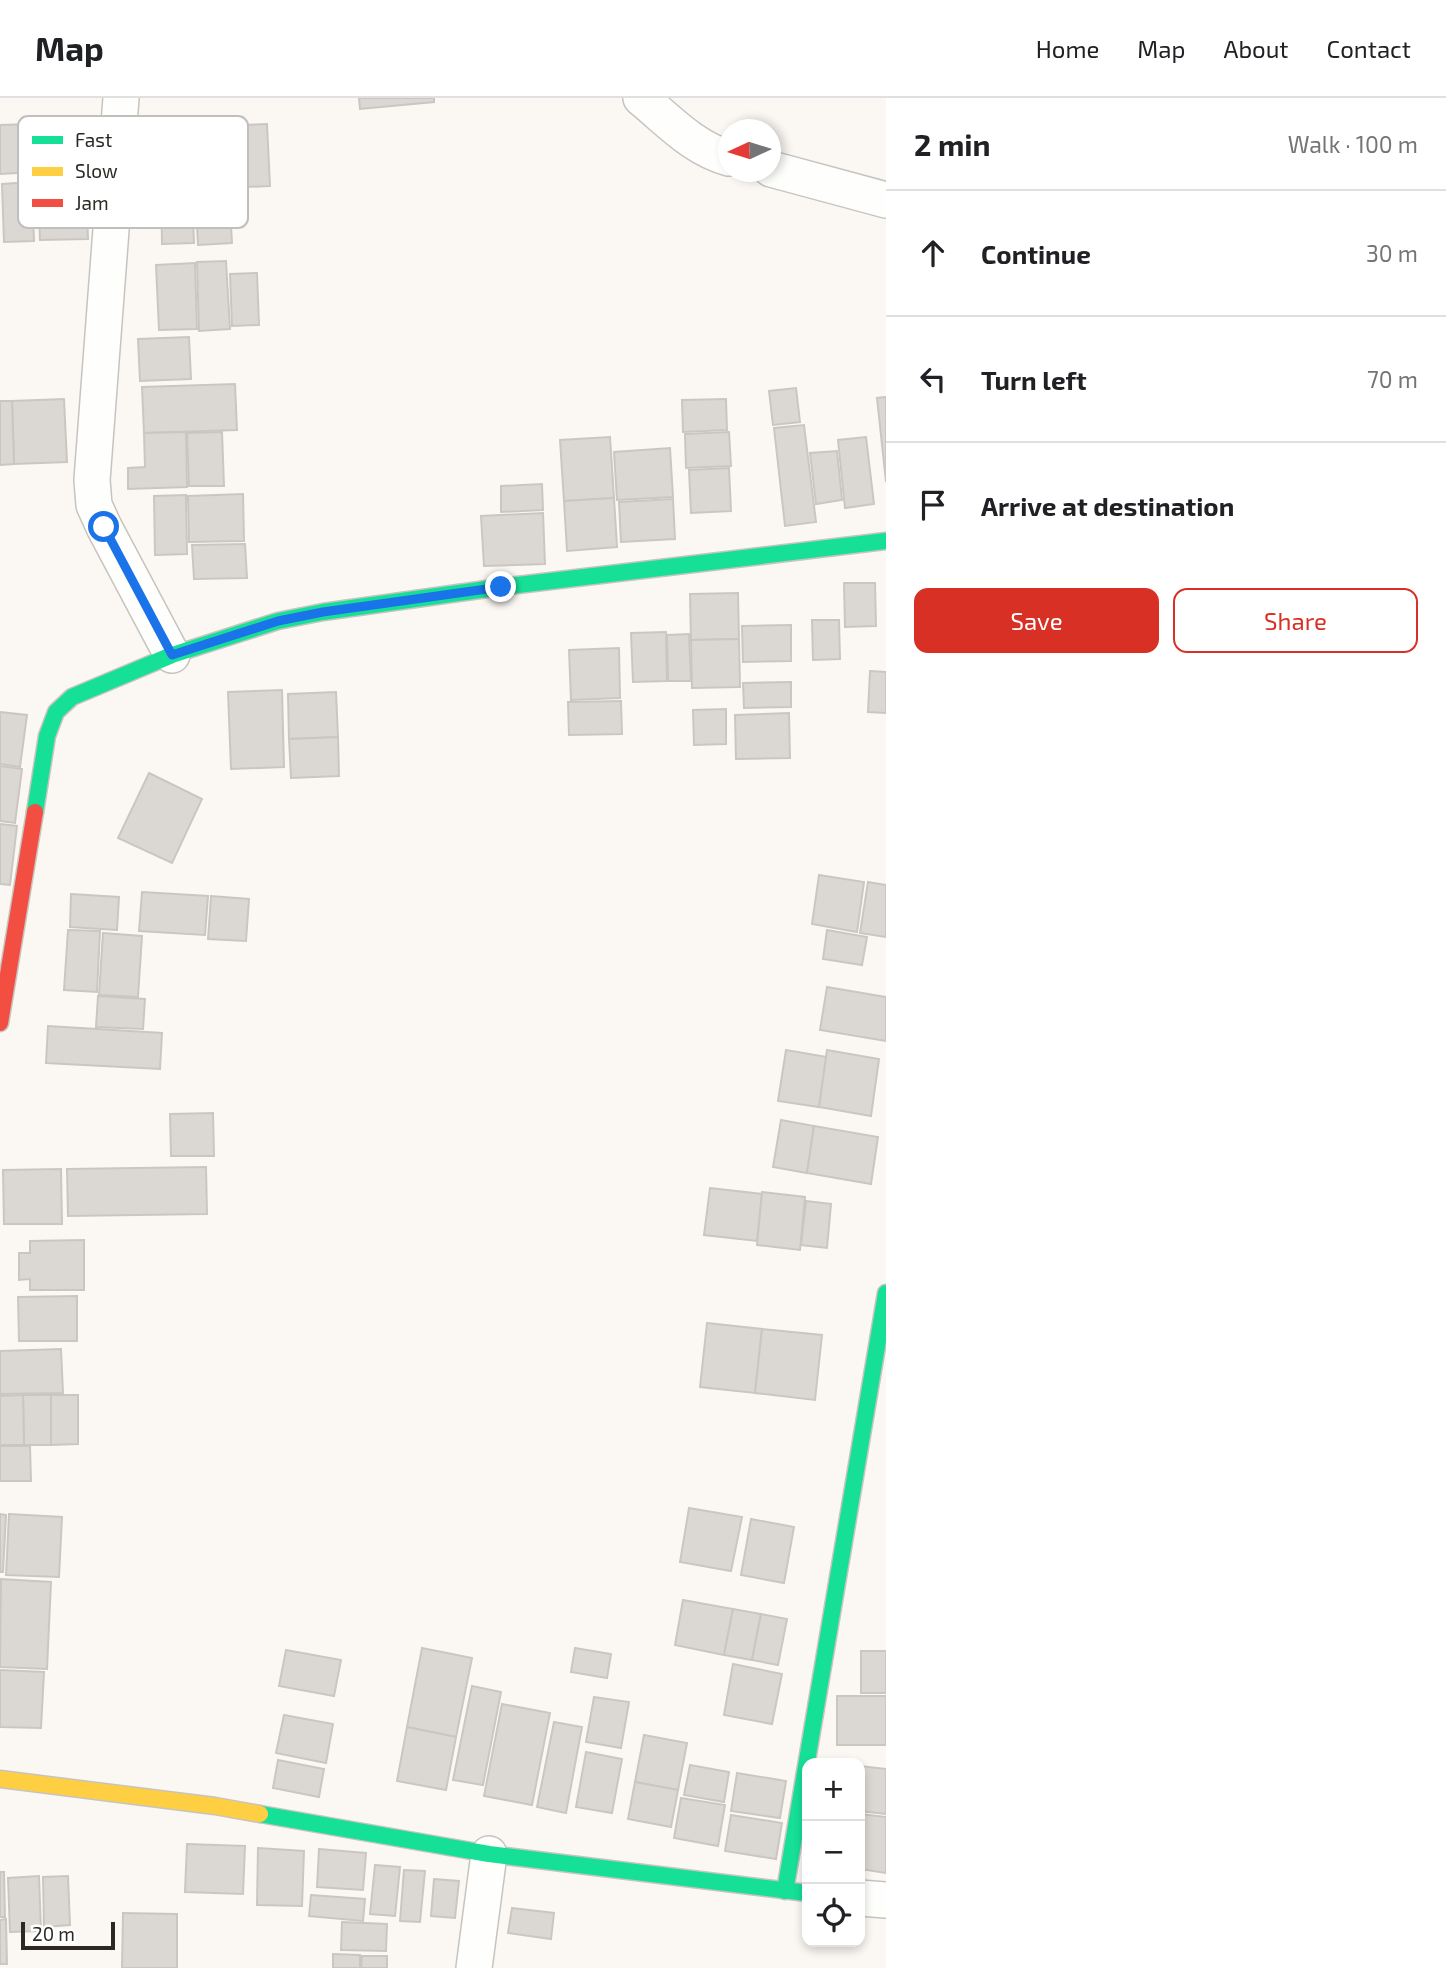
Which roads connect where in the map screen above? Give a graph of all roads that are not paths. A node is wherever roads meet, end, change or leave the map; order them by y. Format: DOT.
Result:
graph roads {
  1 [pos="121,98"];
  2 [pos="642,98"];
  3 [pos="120,116"];
  4 [pos="718,154"];
  5 [pos="781,172"];
  6 [pos="886,200"];
  7 [pos="111,228"];
  8 [pos="886,541"];
  9 [pos="172,655"];
  10 [pos="0,1023"];
  11 [pos="886,1293"];
  12 [pos="0,1780"];
  13 [pos="489,1854"];
  14 [pos="785,1891"];
  15 [pos="802,1893"];
  16 [pos="865,1898"];
  17 [pos="886,1900"];
  18 [pos="474,1968"];
  1 -- 3 [label="street"];
  2 -- 4 [label="street"];
  5 -- 6 [label="street"];
  7 -- 9 [label="street"];
  8 -- 9 [label="street"];
  9 -- 10 [label="street"];
  11 -- 14 [label="street"];
  12 -- 13 [label="street"];
  13 -- 14 [label="street"];
  13 -- 18 [label="street"];
  14 -- 15 [label="street"];
  16 -- 17 [label="street"];
}
